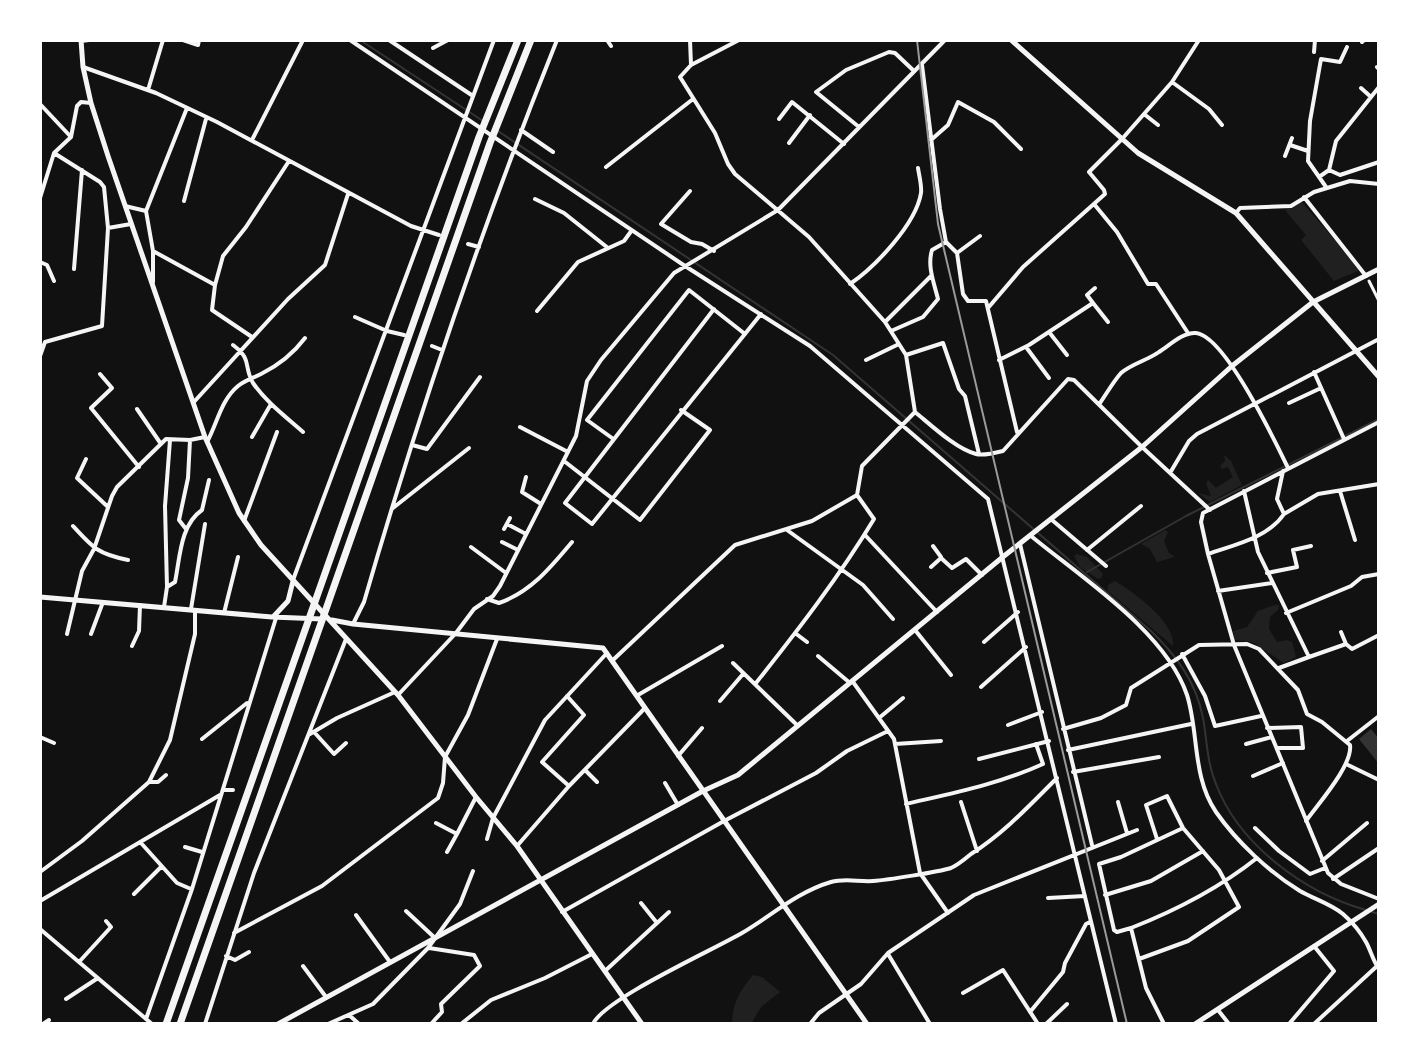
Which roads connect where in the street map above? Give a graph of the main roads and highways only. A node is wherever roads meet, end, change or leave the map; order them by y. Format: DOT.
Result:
graph roads {
  1 [pos="518,40"];
  2 [pos="531,40"];
  3 [pos="166,1024"];
  4 [pos="180,1024"];
  1 -- 3 [label="highway"];
  2 -- 4 [label="highway"];
}
